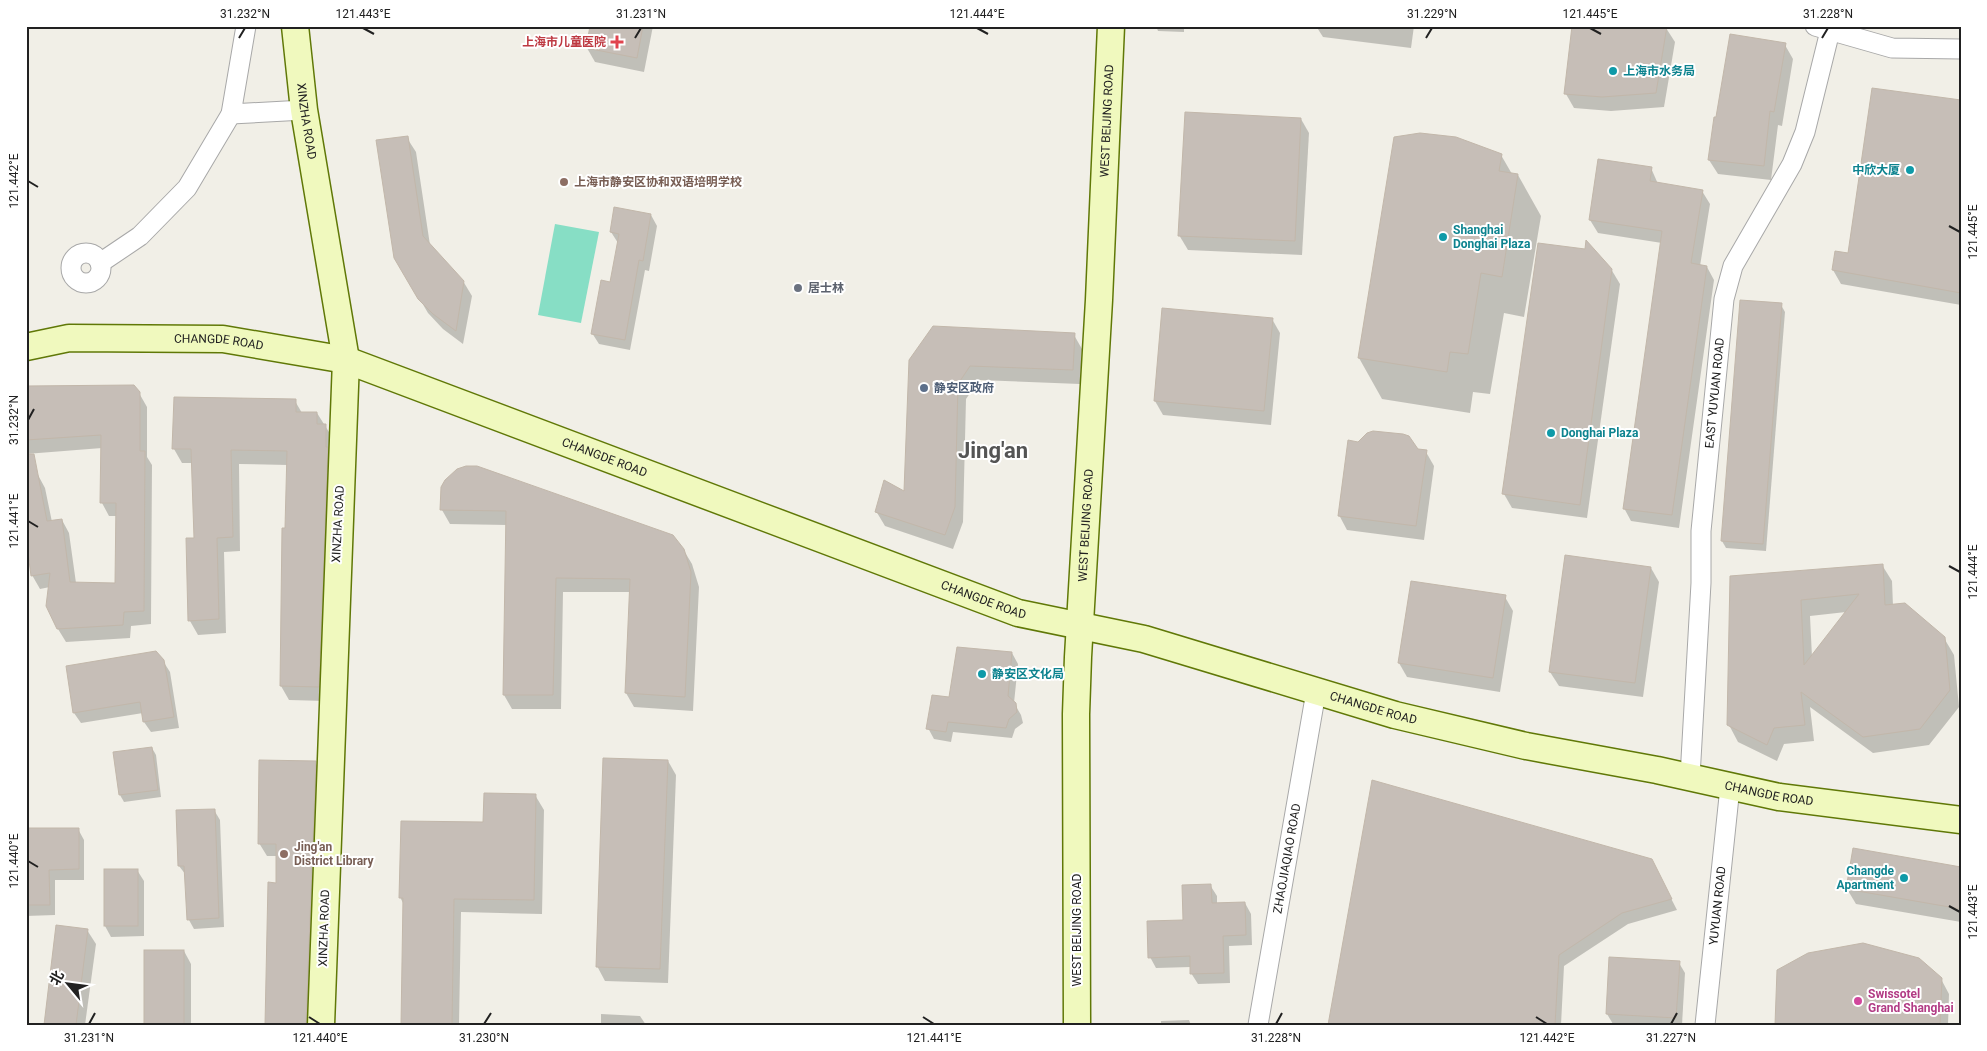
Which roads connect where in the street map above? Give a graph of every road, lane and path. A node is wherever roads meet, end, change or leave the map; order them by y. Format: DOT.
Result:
graph roads {
  1 [pos="246,26"];
  2 [pos="295,26"];
  3 [pos="1111,26"];
  4 [pos="1822,29"];
  5 [pos="1961,49"];
  6 [pos="304,110"];
  7 [pos="232,114"];
  8 [pos="100,263"];
  9 [pos="26,347"];
  10 [pos="346,360"];
  11 [pos="1080,626"];
  12 [pos="1316,692"];
  13 [pos="1690,777"];
  14 [pos="1730,787"];
  15 [pos="1961,820"];
  16 [pos="320,1025"];
  17 [pos="1077,1025"];
  18 [pos="1258,1025"];
  19 [pos="1705,1025"];
  1 -- 7 [label="street"];
  2 -- 6 [label="main road, XINZHA ROAD"];
  3 -- 11 [label="main road, WEST BEIJING ROAD"];
  4 -- 5 [label="street"];
  4 -- 13 [label="street, EAST YUYUAN ROAD"];
  6 -- 7 [label="street"];
  6 -- 10 [label="main road, XINZHA ROAD"];
  7 -- 8 [label="street"];
  9 -- 10 [label="main road, CHANGDE ROAD"];
  10 -- 11 [label="main road, CHANGDE ROAD"];
  10 -- 16 [label="main road, XINZHA ROAD"];
  11 -- 12 [label="main road, CHANGDE ROAD"];
  11 -- 17 [label="main road, WEST BEIJING ROAD"];
  12 -- 13 [label="main road, CHANGDE ROAD"];
  12 -- 18 [label="street, ZHAOJIAQIAO ROAD"];
  13 -- 14 [label="main road, CHANGDE ROAD"];
  14 -- 15 [label="main road, CHANGDE ROAD"];
  14 -- 19 [label="street, YUYUAN ROAD"];
}
